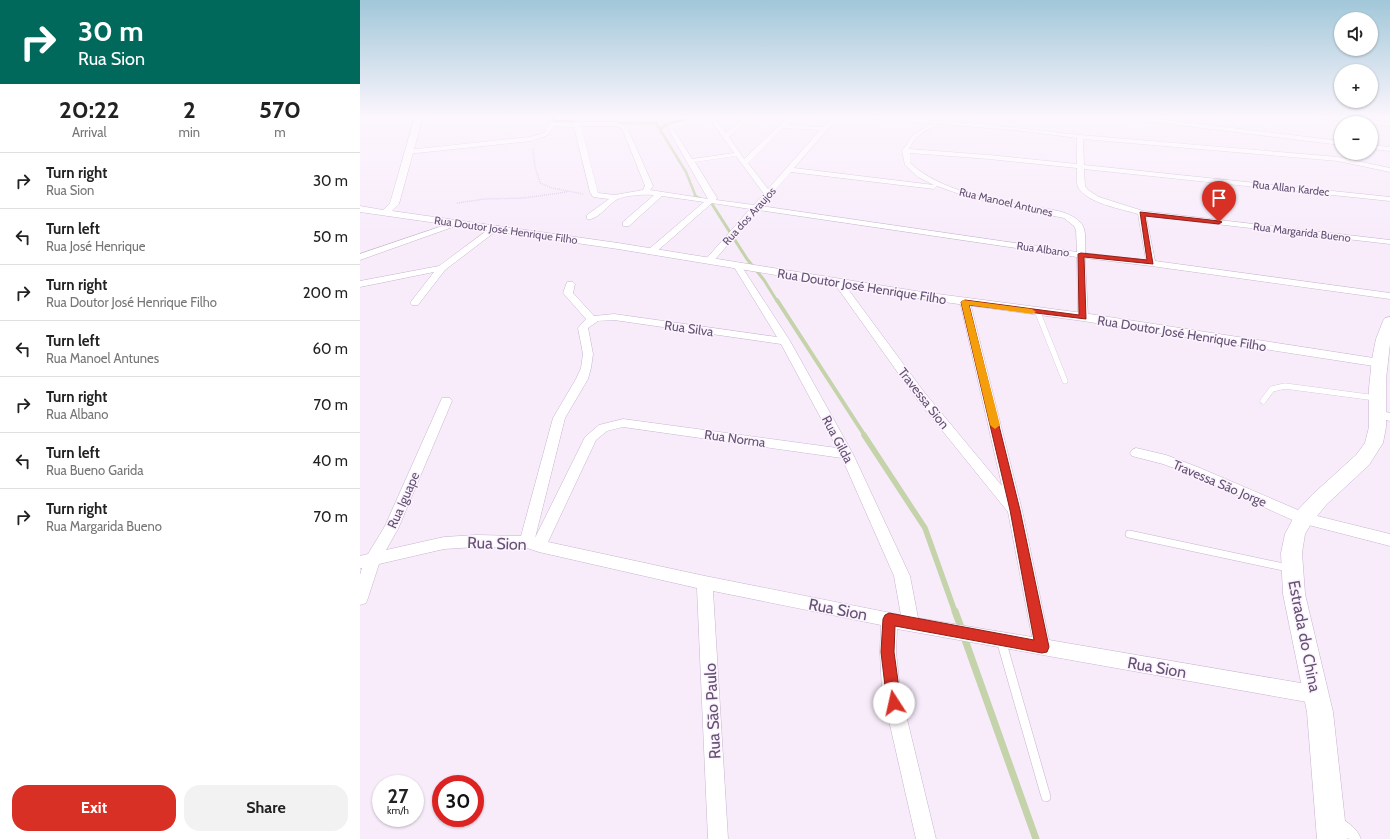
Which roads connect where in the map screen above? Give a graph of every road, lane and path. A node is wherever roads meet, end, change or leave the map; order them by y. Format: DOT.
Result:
graph roads {
  1 [pos="406,155"];
  2 [pos="533,155"];
  3 [pos="584,155"];
  4 [pos="636,155"];
  5 [pos="687,155"];
  6 [pos="730,155"];
  7 [pos="739,155"];
  8 [pos="752,155"];
  9 [pos="803,155"];
  10 [pos="905,155"];
  11 [pos="963,155"];
  12 [pos="1079,155"];
  13 [pos="1284,155"];
  14 [pos="690,161"];
  15 [pos="744,163"];
  16 [pos="1079,168"];
  17 [pos="790,170"];
  18 [pos="1390,170"];
  19 [pos="945,188"];
  20 [pos="567,192"];
  21 [pos="645,192"];
  22 [pos="660,194"];
  23 [pos="768,194"];
  24 [pos="596,195"];
  25 [pos="615,197"];
  26 [pos="1390,199"];
  27 [pos="706,201"];
  28 [pos="458,202"];
  29 [pos="755,208"];
  30 [pos="360,209"];
  31 [pos="385,213"];
  32 [pos="1142,213"];
  33 [pos="590,217"];
  34 [pos="460,223"];
  35 [pos="626,224"];
  36 [pos="496,228"];
  37 [pos="1390,242"];
  38 [pos="652,252"];
  39 [pos="1081,254"];
  40 [pos="360,257"];
  41 [pos="709,261"];
  42 [pos="1151,263"];
  43 [pos="442,268"];
  44 [pos="750,269"];
  45 [pos="839,283"];
  46 [pos="360,284"];
  47 [pos="570,284"];
  48 [pos="1378,294"];
  49 [pos="1390,296"];
  50 [pos="965,302"];
  51 [pos="415,303"];
  52 [pos="1390,304"];
  53 [pos="1038,313"];
  54 [pos="1083,318"];
  55 [pos="592,319"];
  56 [pos="1388,328"];
  57 [pos="786,341"];
  58 [pos="1380,363"];
  59 [pos="1065,381"];
  60 [pos="446,401"];
  61 [pos="1263,401"];
  62 [pos="1382,410"];
  63 [pos="1136,453"];
  64 [pos="846,454"];
  65 [pos="1015,510"];
  66 [pos="1302,518"];
  67 [pos="1129,534"];
  68 [pos="1390,540"];
  69 [pos="533,544"];
  70 [pos="367,560"];
  71 [pos="1292,569"];
  72 [pos="705,583"];
  73 [pos="360,598"];
  74 [pos="889,619"];
  75 [pos="911,624"];
  76 [pos="1001,640"];
  77 [pos="1042,647"];
  78 [pos="1318,695"];
  79 [pos="1046,797"];
  80 [pos="1332,831"];
  81 [pos="718,839"];
  82 [pos="926,839"];
  83 [pos="1351,839"];
  1 -- 31 [label="street"];
  2 -- 20 [label="path"];
  3 -- 24 [label="street"];
  4 -- 21 [label="street"];
  5 -- 14 [label="street"];
  6 -- 14 [label="street"];
  7 -- 15 [label="street"];
  8 -- 15 [label="street"];
  9 -- 17 [label="street, Rua dos Araujos"];
  10 -- 19 [label="street, Rua Manoel Antunes"];
  11 -- 16 [label="street, Rua Allan Kardec"];
  12 -- 16 [label="street, Rua Margarida Bueno"];
  13 -- 18 [label="street"];
  14 -- 27 [label="street"];
  15 -- 23 [label="street"];
  16 -- 26 [label="street, Rua Allan Kardec"];
  16 -- 32 [label="street, Rua Margarida Bueno"];
  17 -- 19 [label="street"];
  17 -- 23 [label="street, Rua dos Araujos"];
  19 -- 39 [label="street, Rua Manoel Antunes"];
  20 -- 24 [label="path"];
  20 -- 28 [label="path"];
  21 -- 22 [label="street, Rua Albano"];
  21 -- 25 [label="street, Rua Albano"];
  22 -- 27 [label="street, Rua Albano"];
  22 -- 35 [label="street"];
  23 -- 29 [label="street, Rua dos Araujos"];
  24 -- 25 [label="street"];
  25 -- 33 [label="street"];
  27 -- 29 [label="street, Rua Albano"];
  27 -- 38 [label="street"];
  29 -- 39 [label="street, Rua Albano"];
  29 -- 41 [label="street, Rua dos Araujos"];
  30 -- 31 [label="street, Rua Doutor José Henrique Filho"];
  31 -- 34 [label="street, Rua Doutor José Henrique Filho"];
  32 -- 37 [label="street, Rua Margarida Bueno"];
  32 -- 42 [label="street"];
  34 -- 36 [label="street, Rua Doutor José Henrique Filho"];
  34 -- 40 [label="street"];
  36 -- 38 [label="street, Rua Doutor José Henrique Filho"];
  36 -- 43 [label="street"];
  38 -- 41 [label="street, Rua Doutor José Henrique Filho"];
  39 -- 42 [label="street, Rua Albano"];
  39 -- 54 [label="street, Rua Manoel Antunes"];
  41 -- 44 [label="street, Rua Doutor José Henrique Filho"];
  42 -- 48 [label="street, Rua Albano"];
  43 -- 46 [label="street"];
  43 -- 51 [label="street"];
  44 -- 45 [label="street, Rua Doutor José Henrique Filho"];
  44 -- 57 [label="street, Rua Gilda"];
  45 -- 50 [label="street, Rua Doutor José Henrique Filho"];
  45 -- 65 [label="street, Travessa Sion"];
  47 -- 55 [label="street"];
  48 -- 49 [label="street, Rua Albano"];
  48 -- 52 [label="street"];
  50 -- 53 [label="street, Rua Doutor José Henrique Filho"];
  50 -- 65 [label="street"];
  53 -- 54 [label="street, Rua Doutor José Henrique Filho"];
  53 -- 59 [label="lane"];
  54 -- 58 [label="street, Rua Doutor José Henrique Filho"];
  55 -- 57 [label="street, Rua Silva"];
  55 -- 69 [label="street"];
  56 -- 58 [label="main road, Estrada do China"];
  57 -- 64 [label="street, Rua Gilda"];
  58 -- 62 [label="main road, Estrada do China"];
  60 -- 70 [label="street, Rua Iguape"];
  61 -- 62 [label="lane"];
  62 -- 66 [label="main road, Estrada do China"];
  63 -- 66 [label="street, Travessa São Jorge"];
  64 -- 69 [label="street, Rua Norma"];
  64 -- 75 [label="street, Rua Gilda"];
  65 -- 77 [label="street"];
  66 -- 68 [label="street, Travessa São Jorge"];
  66 -- 71 [label="main road, Estrada do China"];
  67 -- 71 [label="lane"];
  69 -- 70 [label="street, Rua Sion"];
  69 -- 72 [label="street, Rua Sion"];
  70 -- 73 [label="street, Rua Iguape"];
  71 -- 78 [label="main road, Estrada do China"];
  72 -- 74 [label="street, Rua Sion"];
  72 -- 81 [label="street, Rua Sāo Paulo"];
  74 -- 75 [label="street, Rua Sion"];
  74 -- 82 [label="street"];
  75 -- 76 [label="street, Rua Sion"];
  76 -- 77 [label="street, Rua Sion"];
  76 -- 79 [label="lane"];
  77 -- 78 [label="street, Rua Sion"];
  78 -- 80 [label="main road, Estrada do China"];
  80 -- 83 [label="street"];
}
